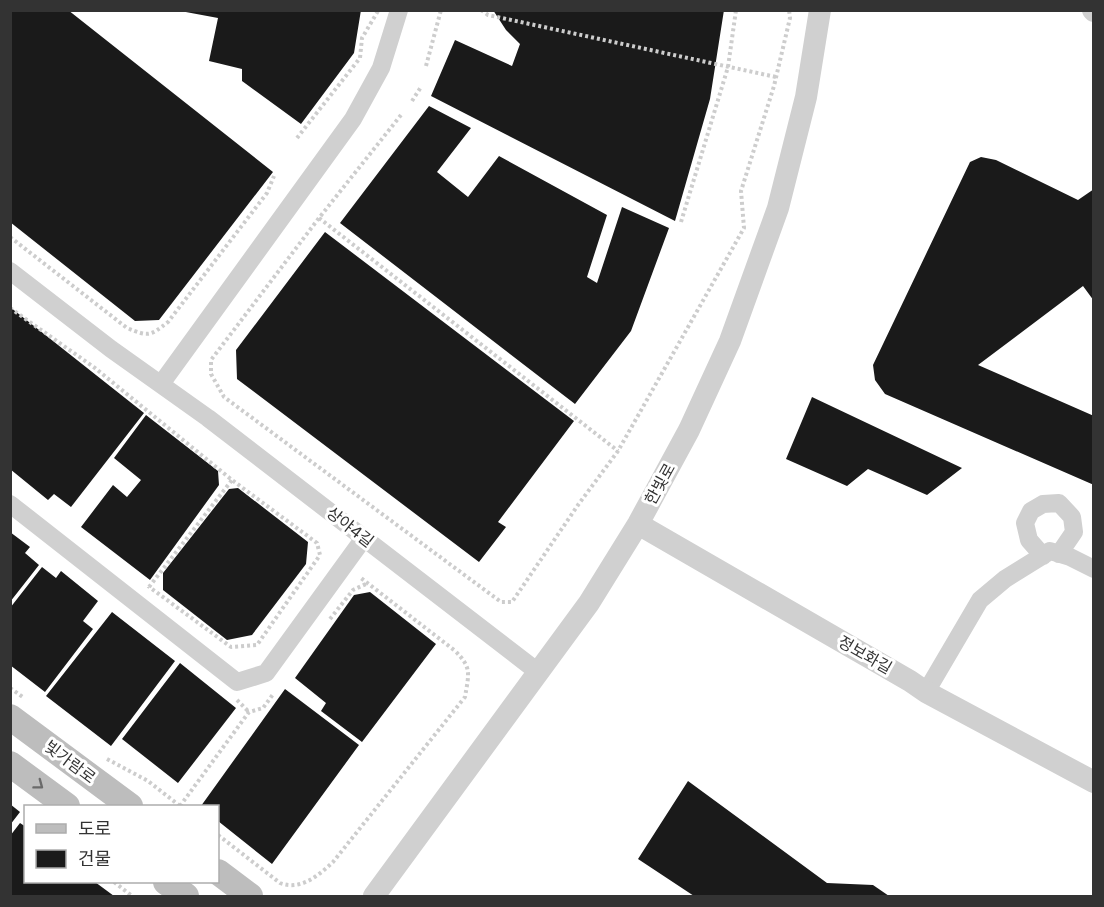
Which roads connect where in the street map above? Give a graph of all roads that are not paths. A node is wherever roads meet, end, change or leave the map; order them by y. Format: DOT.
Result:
graph roads {
  1 [pos="399,10"];
  2 [pos="820,10"];
  3 [pos="10,271"];
  4 [pos="161,384"];
  5 [pos="10,504"];
  6 [pos="638,524"];
  7 [pos="364,538"];
  8 [pos="1094,569"];
  9 [pos="538,672"];
  10 [pos="926,692"];
  11 [pos="20,709"];
  12 [pos="10,764"];
  13 [pos="1094,782"];
  14 [pos="64,805"];
  15 [pos="128,805"];
  16 [pos="219,873"];
  17 [pos="167,883"];
  18 [pos="186,897"];
  19 [pos="250,897"];
  20 [pos="374,897"];
  1 -- 4 [label="street"];
  2 -- 6 [label="street, 한빛로"];
  3 -- 4 [label="street, 상야4길"];
  4 -- 7 [label="street, 상야4길"];
  5 -- 7 [label="street"];
  6 -- 9 [label="street, 한빛로"];
  6 -- 10 [label="street, 정보화길"];
  7 -- 9 [label="street, 상야4길"];
  8 -- 10 [label="street"];
  9 -- 20 [label="street, 한빛로"];
  10 -- 13 [label="street, 정보화길"];
  11 -- 15 [label="main road, 빛가람로"];
  12 -- 14 [label="main road, one-way"];
  16 -- 19 [label="main road"];
  17 -- 18 [label="main road"];
}
